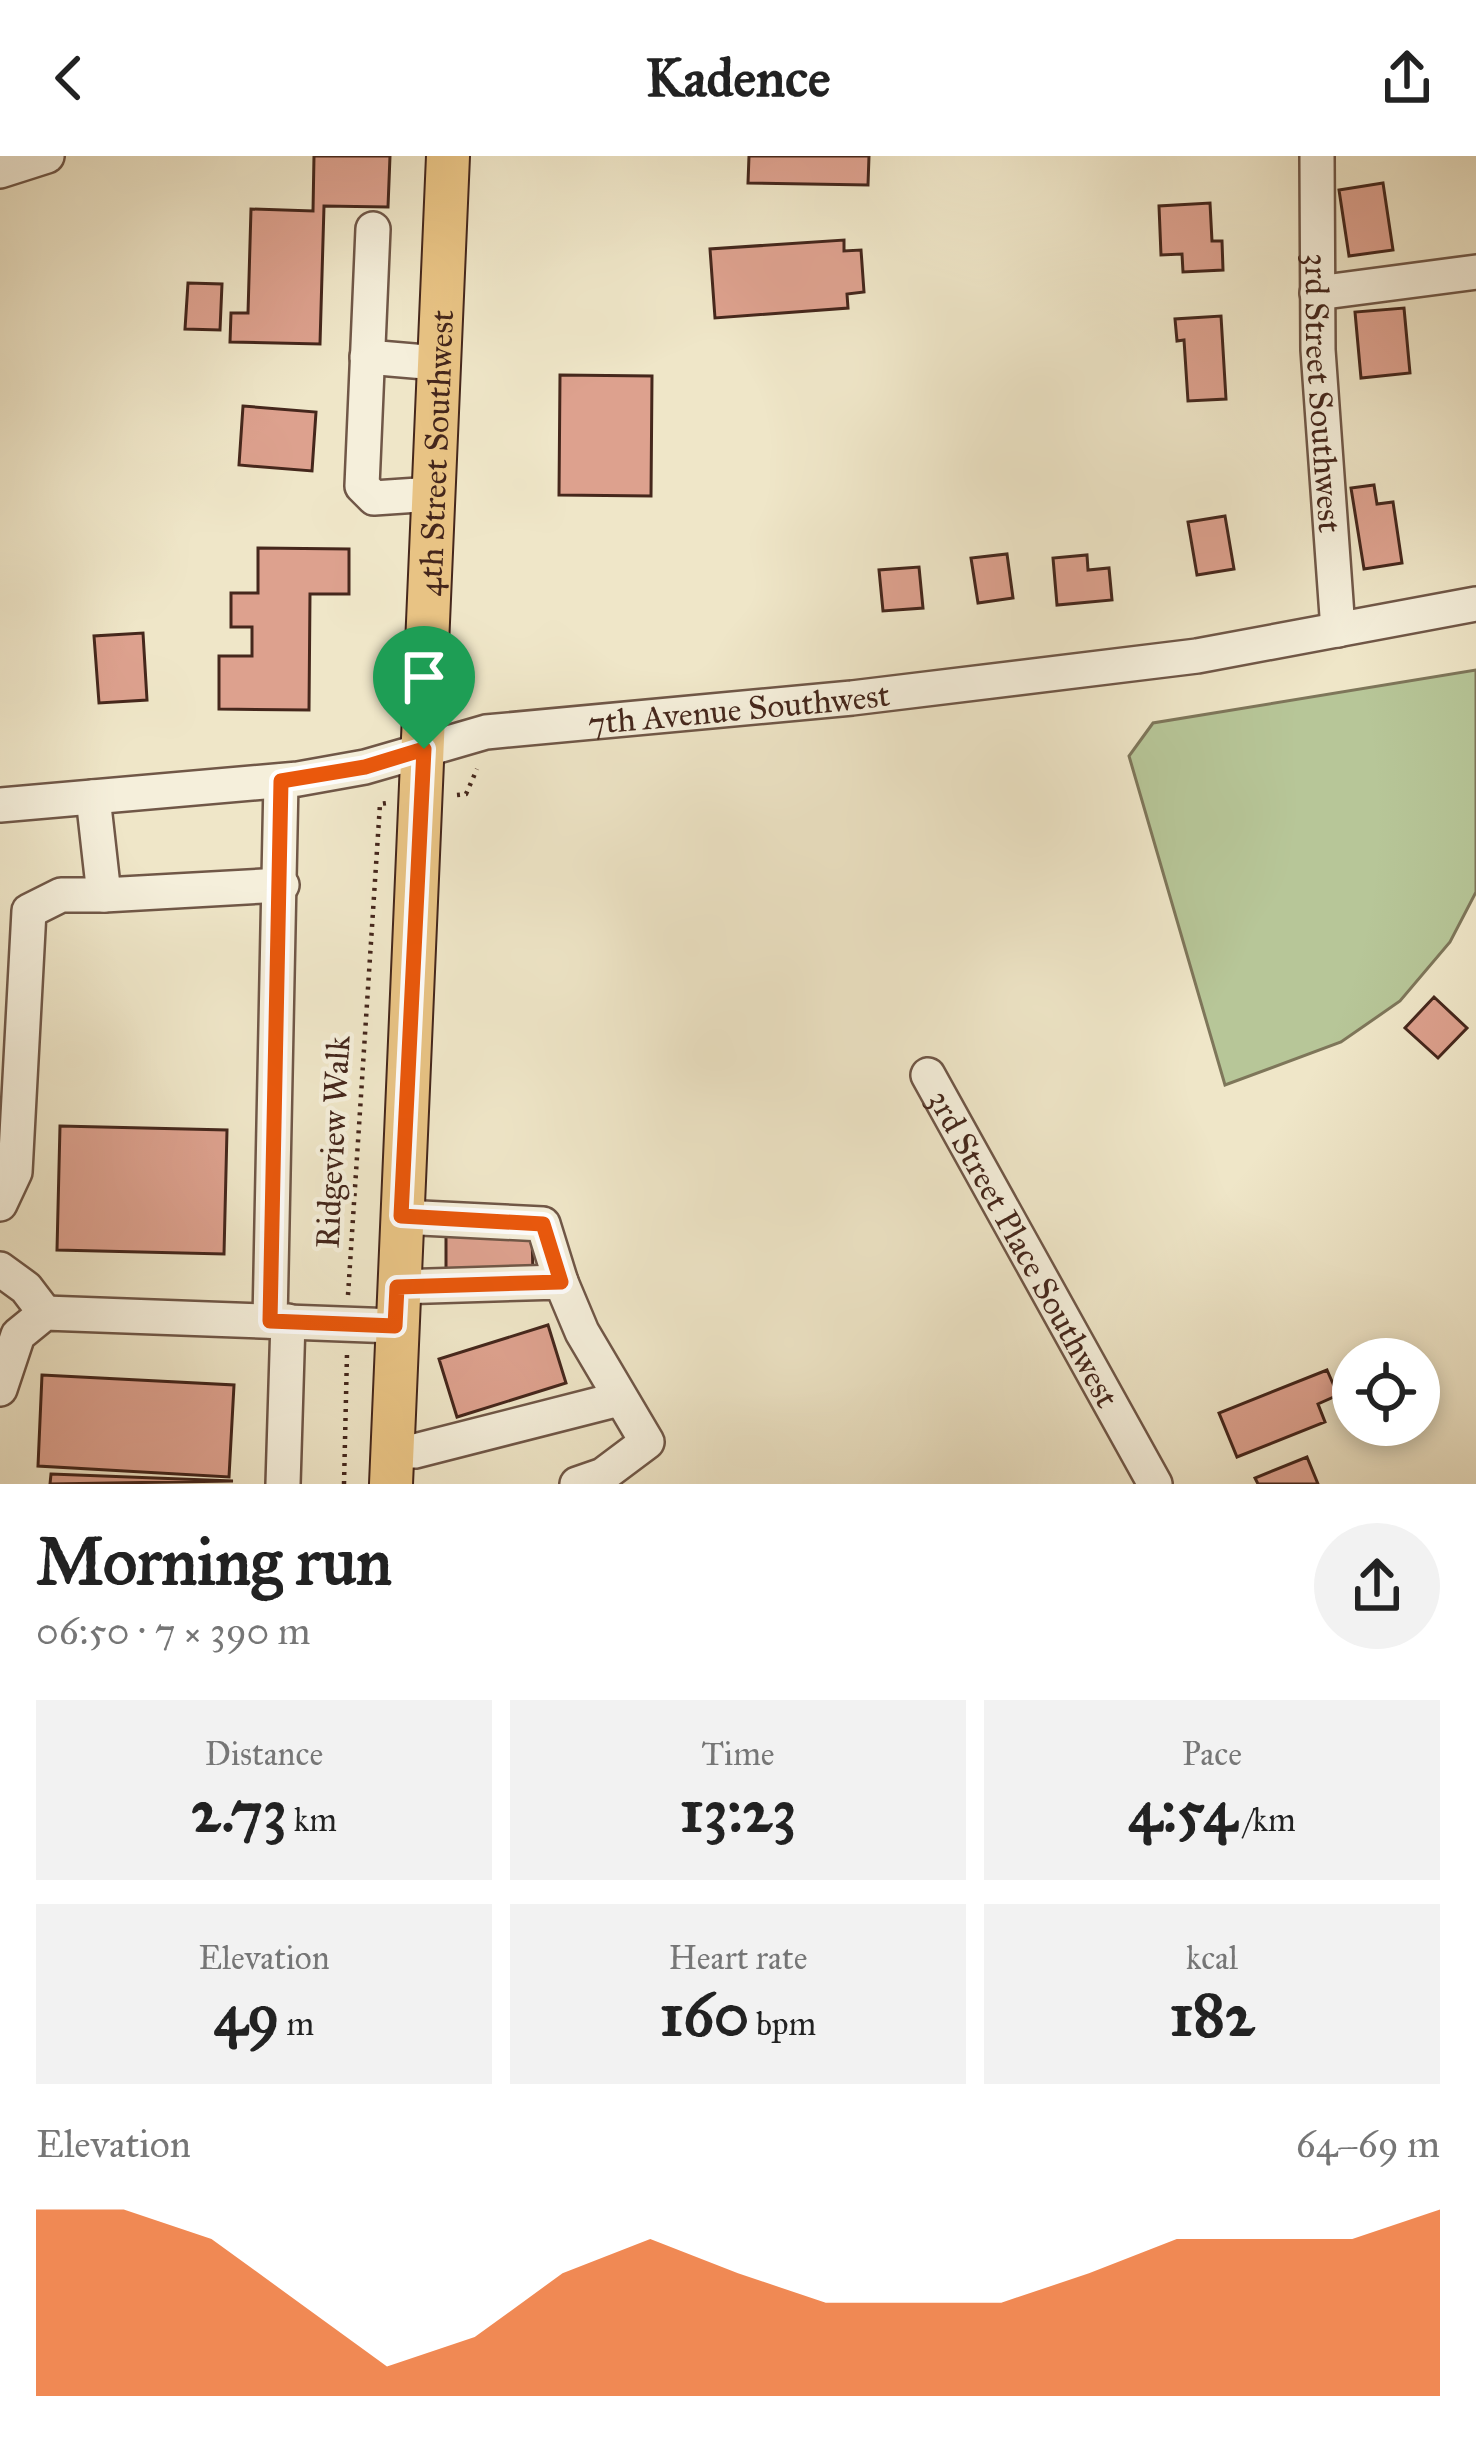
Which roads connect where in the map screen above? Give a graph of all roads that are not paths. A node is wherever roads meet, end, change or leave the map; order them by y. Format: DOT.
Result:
graph roads {
  1 [pos="47,156"];
  2 [pos="448,156"];
  3 [pos="462,156"];
  4 [pos="1317,156"];
  5 [pos="0,171"];
  6 [pos="373,229"];
  7 [pos="442,240"];
  8 [pos="1476,272"];
  9 [pos="1318,293"];
  10 [pos="367,357"];
  11 [pos="437,363"];
  12 [pos="433,494"];
  13 [pos="1476,604"];
  14 [pos="1338,630"];
  15 [pos="424,749"];
  16 [pos="281,781"];
  17 [pos="93,797"];
  18 [pos="0,805"];
  19 [pos="282,885"];
  20 [pos="104,895"];
  21 [pos="15,912"];
  22 [pos="928,1075"];
  23 [pos="9,1108"];
  24 [pos="0,1204"];
  25 [pos="401,1216"];
  26 [pos="0,1269"];
  27 [pos="561,1282"];
  28 [pos="396,1306"];
  29 [pos="45,1313"];
  30 [pos="279,1321"];
  31 [pos="0,1389"];
  32 [pos="620,1399"];
  33 [pos="391,1468"];
  34 [pos="283,1484"];
  35 [pos="577,1484"];
  36 [pos="1156,1484"];
  1 -- 5 [label="street"];
  2 -- 7 [label="main road, 4th Street Southwest"];
  3 -- 7 [label="main road"];
  4 -- 9 [label="street, 3rd Street Southwest"];
  6 -- 10 [label="street"];
  7 -- 11 [label="main road, 4th Street Southwest"];
  8 -- 9 [label="street"];
  9 -- 14 [label="street, 3rd Street Southwest"];
  10 -- 11 [label="street"];
  10 -- 12 [label="street"];
  11 -- 12 [label="main road, 4th Street Southwest"];
  12 -- 15 [label="main road, 4th Street Southwest"];
  13 -- 14 [label="street, 7th Avenue Southwest"];
  14 -- 15 [label="street, 7th Avenue Southwest"];
  15 -- 16 [label="street, 7th Avenue Southwest"];
  15 -- 25 [label="main road, 4th Street Southwest"];
  16 -- 17 [label="street, 7th Avenue Southwest"];
  16 -- 19 [label="street"];
  17 -- 18 [label="street, 7th Avenue Southwest"];
  17 -- 20 [label="street"];
  19 -- 20 [label="street"];
  19 -- 30 [label="street"];
  20 -- 21 [label="street"];
  21 -- 23 [label="street"];
  22 -- 36 [label="street, 3rd Street Place Southwest"];
  23 -- 24 [label="street"];
  25 -- 27 [label="street"];
  25 -- 28 [label="main road, 4th Street Southwest"];
  26 -- 29 [label="street"];
  27 -- 28 [label="street"];
  27 -- 32 [label="street"];
  28 -- 30 [label="street"];
  28 -- 33 [label="main road, 4th Street Southwest"];
  29 -- 30 [label="street"];
  29 -- 31 [label="street"];
  30 -- 34 [label="street"];
  32 -- 33 [label="street"];
  32 -- 35 [label="street"];
}
